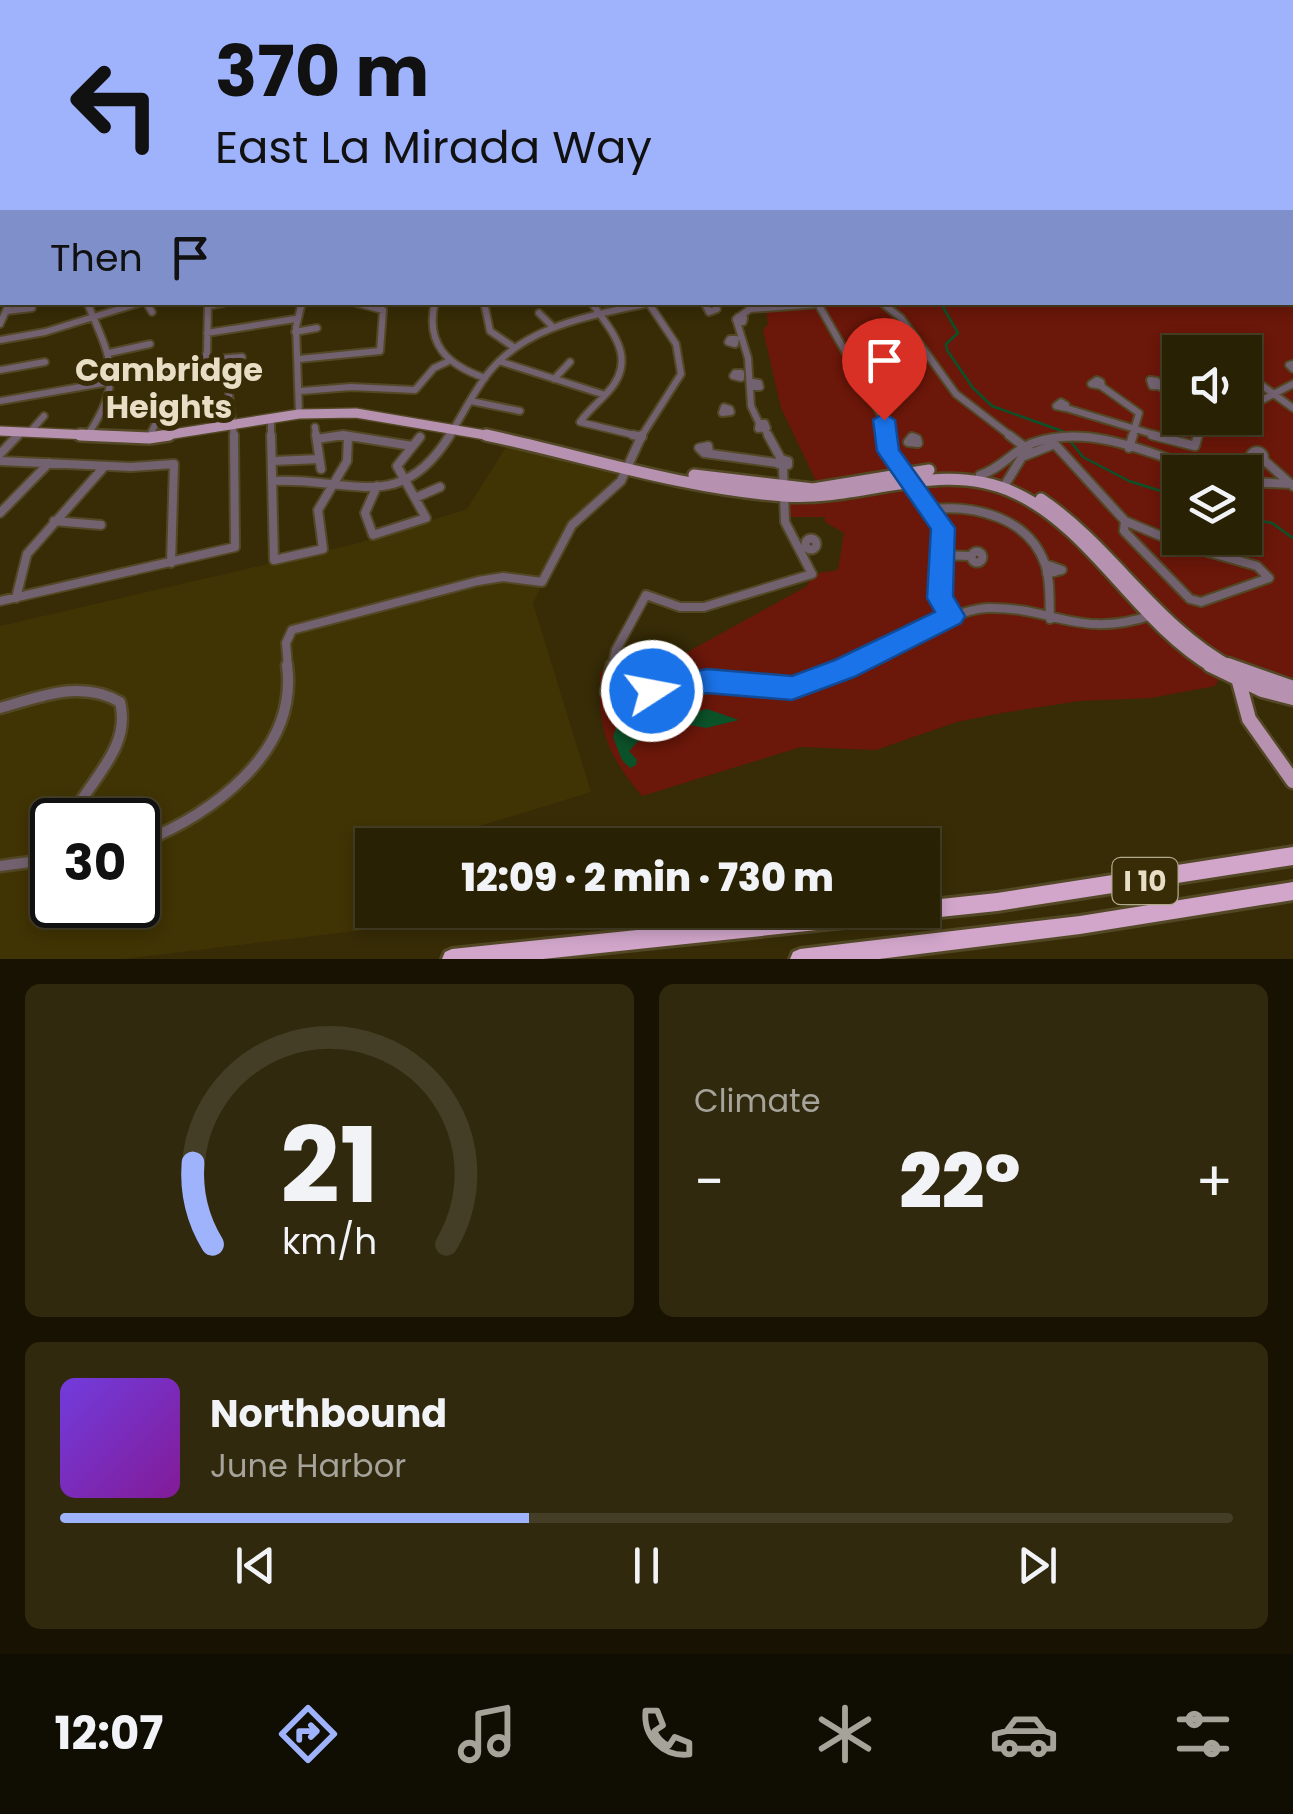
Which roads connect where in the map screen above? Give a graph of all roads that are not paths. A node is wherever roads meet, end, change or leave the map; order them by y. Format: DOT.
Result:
graph roads {
  1 [pos="9,305"];
  2 [pos="88,305"];
  3 [pos="134,305"];
  4 [pos="146,305"];
  5 [pos="208,305"];
  6 [pos="301,305"];
  7 [pos="364,305"];
  8 [pos="435,305"];
  9 [pos="484,305"];
  10 [pos="593,305"];
  11 [pos="639,305"];
  12 [pos="649,305"];
  13 [pos="708,305"];
  14 [pos="819,305"];
  15 [pos="885,305"];
  16 [pos="766,306"];
  17 [pos="32,308"];
  18 [pos="6,311"];
  19 [pos="152,312"];
  20 [pos="538,312"];
  21 [pos="719,312"];
  22 [pos="598,314"];
  23 [pos="92,318"];
  24 [pos="295,319"];
  25 [pos="0,324"];
  26 [pos="553,327"];
  27 [pos="317,328"];
  28 [pos="295,332"];
  29 [pos="207,333"];
  30 [pos="0,340"];
  31 [pos="150,344"];
  32 [pos="515,348"];
  33 [pos="109,353"];
  34 [pos="242,357"];
  35 [pos="299,358"];
  36 [pos="202,360"];
  37 [pos="45,362"];
  38 [pos="446,362"];
  39 [pos="499,362"];
  40 [pos="570,362"];
  41 [pos="0,370"];
  42 [pos="485,378"];
  43 [pos="554,379"];
  44 [pos="109,382"];
  45 [pos="1293,384"];
  46 [pos="1101,386"];
  47 [pos="1158,386"];
  48 [pos="1262,386"];
  49 [pos="1162,389"];
  50 [pos="301,391"];
  51 [pos="1272,393"];
  52 [pos="229,394"];
  53 [pos="605,394"];
  54 [pos="1262,399"];
  55 [pos="471,400"];
  56 [pos="0,401"];
  57 [pos="164,407"];
  58 [pos="1066,408"];
  59 [pos="1293,408"];
  60 [pos="520,410"];
  61 [pos="732,411"];
  62 [pos="752,412"];
  63 [pos="299,414"];
  64 [pos="44,416"];
  65 [pos="272,418"];
  66 [pos="234,426"];
  67 [pos="315,427"];
  68 [pos="1136,429"];
  69 [pos="452,430"];
  70 [pos="0,431"];
  71 [pos="25,433"];
  72 [pos="1198,435"];
  73 [pos="87,436"];
  74 [pos="348,436"];
  75 [pos="642,437"];
  76 [pos="149,438"];
  77 [pos="420,438"];
  78 [pos="317,439"];
  79 [pos="907,441"];
  80 [pos="1059,441"];
  81 [pos="412,446"];
  82 [pos="886,446"];
  83 [pos="875,447"];
  84 [pos="1022,448"];
  85 [pos="1129,448"];
  86 [pos="709,452"];
  87 [pos="0,458"];
  88 [pos="1162,458"];
  89 [pos="274,461"];
  90 [pos="1265,461"];
  91 [pos="781,463"];
  92 [pos="49,464"];
  93 [pos="628,465"];
  94 [pos="104,467"];
  95 [pos="980,475"];
  96 [pos="908,477"];
  97 [pos="274,481"];
  98 [pos="335,481"];
  99 [pos="405,482"];
  100 [pos="1262,483"];
  101 [pos="1001,484"];
  102 [pos="1293,484"];
  103 [pos="376,486"];
  104 [pos="440,488"];
  105 [pos="786,493"];
  106 [pos="414,498"];
  107 [pos="933,510"];
  108 [pos="0,513"];
  109 [pos="1125,521"];
  110 [pos="54,522"];
  111 [pos="101,525"];
  112 [pos="943,555"];
  113 [pos="970,556"];
  114 [pos="170,563"];
  115 [pos="16,598"];
  116 [pos="0,601"];
  117 [pos="952,616"];
  118 [pos="1152,616"];
  119 [pos="1050,619"];
  120 [pos="671,669"];
  121 [pos="1238,676"];
  122 [pos="676,686"];
  123 [pos="1293,688"];
  124 [pos="1293,698"];
  125 [pos="0,708"];
  126 [pos="1293,782"];
  127 [pos="83,798"];
  128 [pos="160,834"];
  129 [pos="1293,856"];
  130 [pos="30,862"];
  131 [pos="0,866"];
  132 [pos="1293,890"];
  133 [pos="452,959"];
  134 [pos="800,959"];
  1 -- 18 [label="street"];
  2 -- 23 [label="street"];
  3 -- 23 [label="street"];
  4 -- 19 [label="street"];
  5 -- 29 [label="street"];
  6 -- 24 [label="street"];
  7 -- 35 [label="street"];
  8 -- 38 [label="street"];
  9 -- 32 [label="street"];
  10 -- 22 [label="street"];
  11 -- 22 [label="street"];
  12 -- 75 [label="street"];
  13 -- 21 [label="street"];
  14 -- 82 [label="street"];
  15 -- 84 [label="street"];
  16 -- 62 [label="street"];
  17 -- 18 [label="street"];
  18 -- 25 [label="street"];
  20 -- 26 [label="street"];
  22 -- 26 [label="street"];
  22 -- 53 [label="street"];
  23 -- 30 [label="street"];
  23 -- 33 [label="street"];
  24 -- 28 [label="street"];
  24 -- 29 [label="street"];
  26 -- 32 [label="street"];
  27 -- 28 [label="street"];
  28 -- 35 [label="street"];
  29 -- 36 [label="street"];
  31 -- 33 [label="street"];
  32 -- 39 [label="street"];
  33 -- 44 [label="street"];
  34 -- 36 [label="street"];
  35 -- 50 [label="street"];
  36 -- 44 [label="street"];
  37 -- 41 [label="street"];
  38 -- 42 [label="street"];
  38 -- 50 [label="street"];
  39 -- 42 [label="street"];
  39 -- 43 [label="street"];
  40 -- 43 [label="street"];
  42 -- 55 [label="street"];
  43 -- 53 [label="street"];
  44 -- 56 [label="street"];
  44 -- 73 [label="street"];
  45 -- 51 [label="street"];
  46 -- 68 [label="street"];
  47 -- 49 [label="street"];
  48 -- 51 [label="street"];
  50 -- 63 [label="street"];
  51 -- 54 [label="street"];
  51 -- 59 [label="street"];
  52 -- 66 [label="street"];
  53 -- 75 [label="street"];
  55 -- 60 [label="street"];
  55 -- 69 [label="street"];
  57 -- 76 [label="street"];
  58 -- 68 [label="street"];
  61 -- 62 [label="street"];
  62 -- 91 [label="street"];
  63 -- 65 [label="main road"];
  63 -- 69 [label="main road"];
  64 -- 71 [label="street"];
  65 -- 66 [label="main road"];
  65 -- 89 [label="street"];
  66 -- 76 [label="main road"];
  66 -- 114 [label="street"];
  67 -- 78 [label="street"];
  68 -- 72 [label="street"];
  68 -- 85 [label="street"];
  69 -- 93 [label="main road"];
  69 -- 99 [label="street"];
  70 -- 71 [label="main road"];
  71 -- 73 [label="main road"];
  71 -- 87 [label="street"];
  73 -- 76 [label="main road"];
  74 -- 78 [label="street"];
  74 -- 81 [label="street"];
  74 -- 98 [label="street"];
  75 -- 93 [label="street"];
  77 -- 81 [label="street"];
  78 -- 89 [label="street"];
  79 -- 82 [label="street"];
  80 -- 84 [label="street"];
  80 -- 85 [label="street"];
  80 -- 109 [label="street"];
  81 -- 99 [label="street"];
  82 -- 83 [label="street"];
  82 -- 96 [label="street"];
  84 -- 95 [label="street"];
  84 -- 101 [label="street"];
  84 -- 101 [label="street"];
  85 -- 88 [label="street"];
  86 -- 91 [label="street"];
  87 -- 92 [label="street"];
  89 -- 97 [label="street"];
  90 -- 102 [label="street"];
  91 -- 105 [label="street"];
  92 -- 94 [label="street"];
  92 -- 108 [label="street"];
  93 -- 105 [label="main road"];
  93 -- 128 [label="street"];
  94 -- 110 [label="street"];
  94 -- 114 [label="street"];
  95 -- 96 [label="main road"];
  95 -- 101 [label="main road"];
  96 -- 101 [label="main road"];
  96 -- 105 [label="main road"];
  96 -- 107 [label="street"];
  97 -- 98 [label="street"];
  97 -- 98 [label="street"];
  98 -- 103 [label="street"];
  99 -- 103 [label="street"];
  99 -- 106 [label="street"];
  100 -- 102 [label="street"];
  101 -- 118 [label="main road"];
  103 -- 106 [label="street"];
  104 -- 106 [label="street"];
  105 -- 122 [label="street"];
  107 -- 112 [label="street"];
  107 -- 119 [label="street"];
  109 -- 109 [label="street"];
  110 -- 111 [label="street"];
  110 -- 115 [label="street"];
  112 -- 113 [label="street"];
  112 -- 117 [label="street"];
  114 -- 115 [label="street"];
  115 -- 116 [label="street"];
  117 -- 119 [label="street"];
  117 -- 122 [label="street"];
  118 -- 119 [label="street"];
  118 -- 121 [label="main road"];
  120 -- 122 [label="street"];
  121 -- 123 [label="main road"];
  121 -- 124 [label="main road"];
  121 -- 126 [label="main road"];
  125 -- 127 [label="street"];
  129 -- 133 [label="highway, I 10"];
  130 -- 131 [label="street"];
  132 -- 134 [label="highway, I 10"];
}
